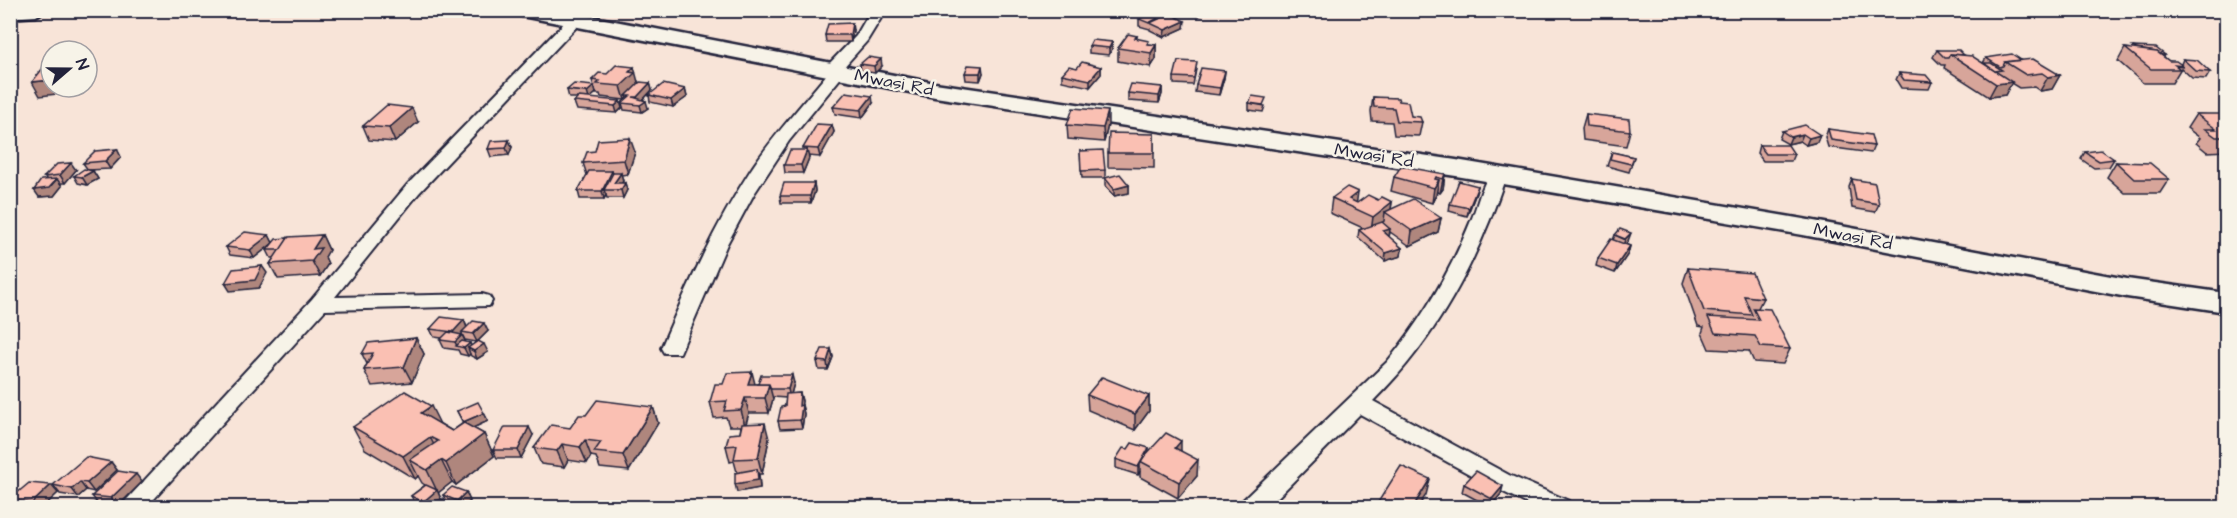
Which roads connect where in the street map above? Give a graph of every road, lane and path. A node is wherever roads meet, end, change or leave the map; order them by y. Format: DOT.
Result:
graph roads {
  1 [pos="36,10"];
  2 [pos="522,10"];
  3 [pos="879,10"];
  4 [pos="10,12"];
  5 [pos="576,20"];
  6 [pos="834,71"];
  7 [pos="1497,176"];
  8 [pos="482,301"];
  9 [pos="2226,303"];
  10 [pos="318,304"];
  11 [pos="672,348"];
  12 [pos="1358,403"];
  13 [pos="131,507"];
  14 [pos="1251,507"];
  15 [pos="1560,507"];
  1 -- 4 [label="street"];
  2 -- 5 [label="street, Mwasi Rd"];
  3 -- 6 [label="street"];
  5 -- 6 [label="street, Mwasi Rd"];
  5 -- 10 [label="street"];
  6 -- 7 [label="street, Mwasi Rd"];
  6 -- 11 [label="street"];
  7 -- 9 [label="street, Mwasi Rd"];
  7 -- 12 [label="street"];
  8 -- 10 [label="street"];
  10 -- 13 [label="street"];
  12 -- 14 [label="street"];
  12 -- 15 [label="street"];
}
